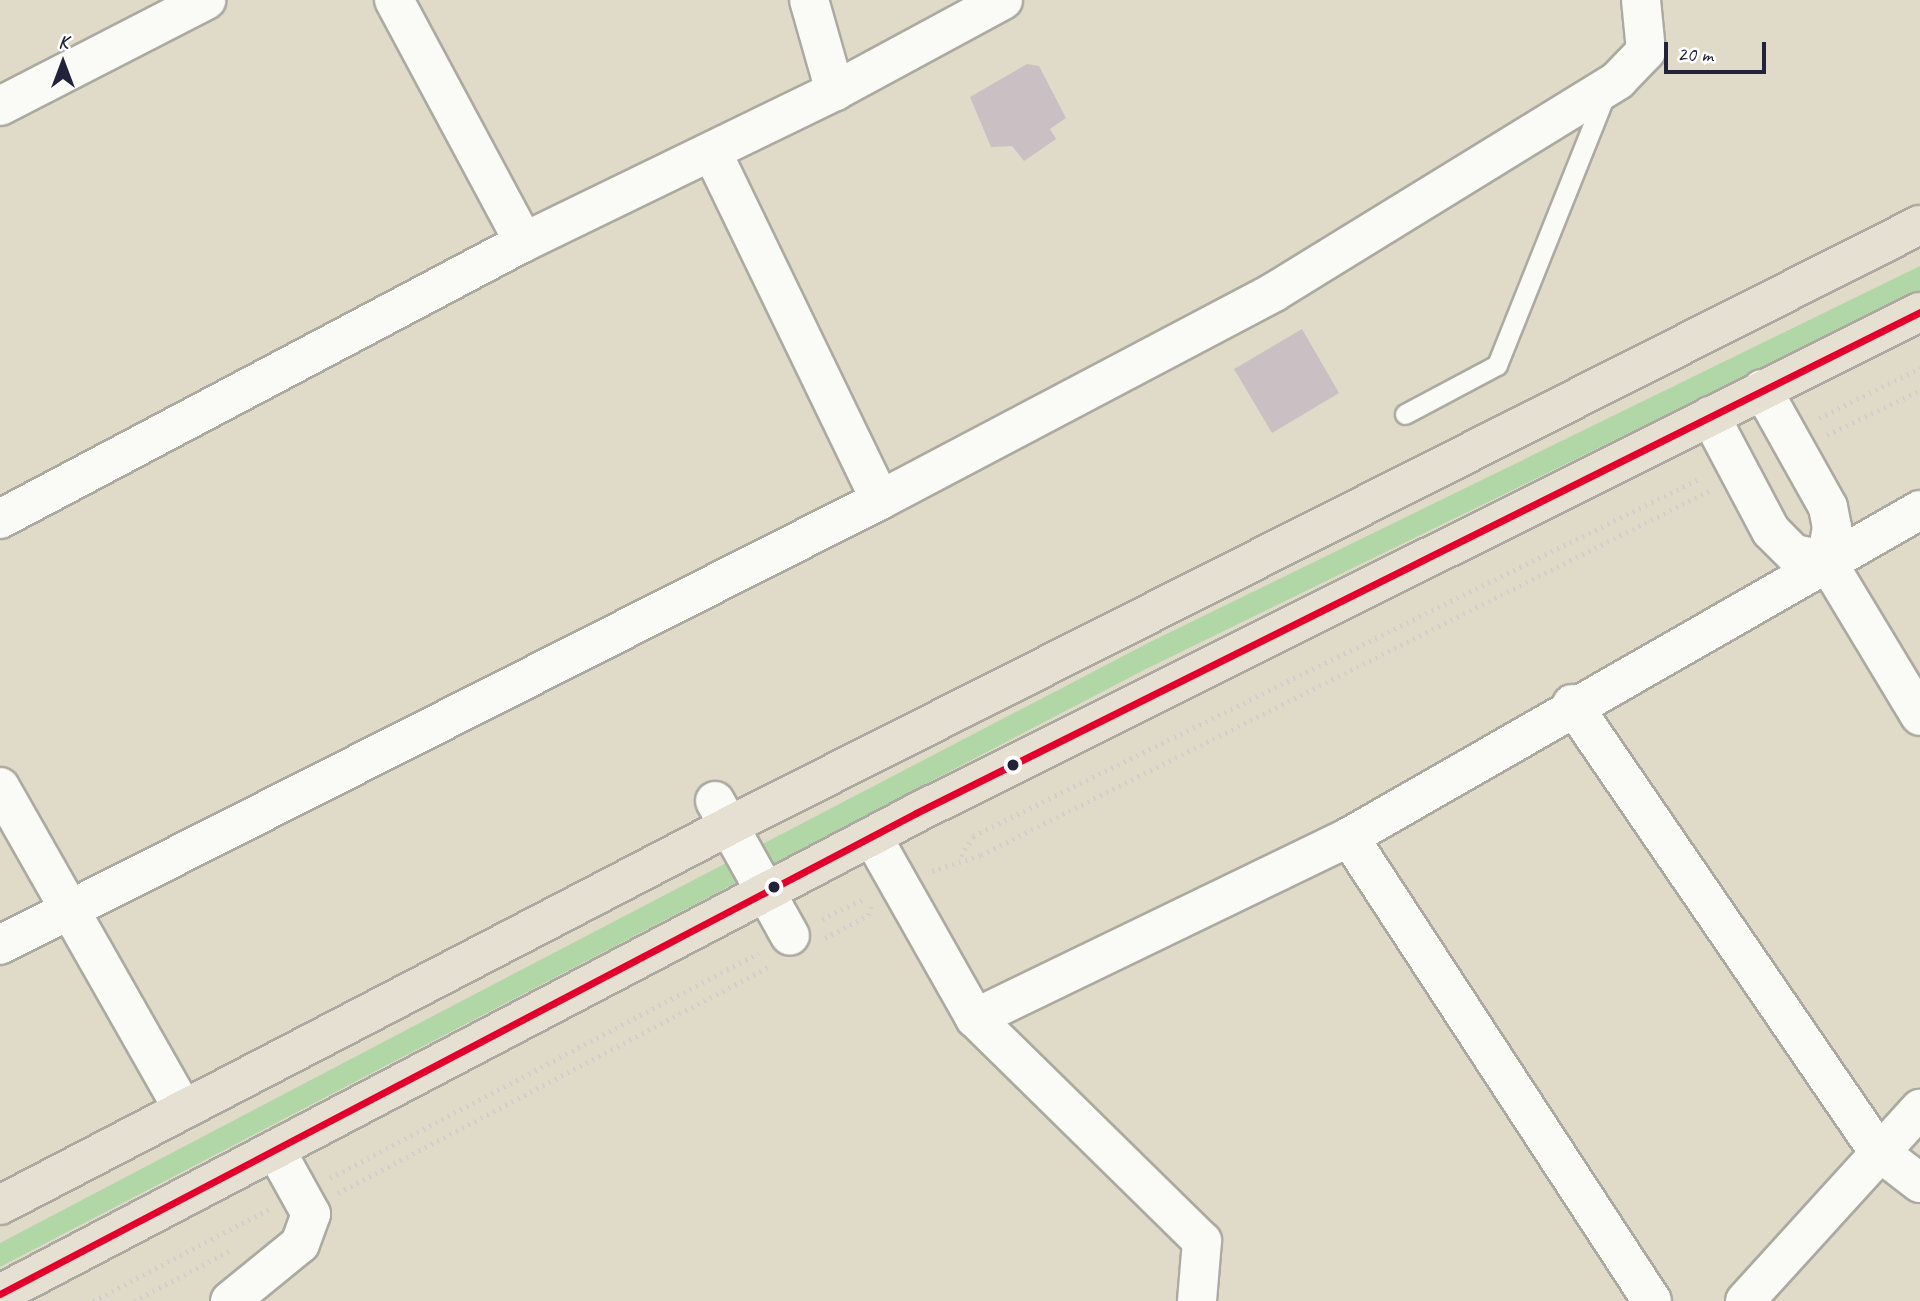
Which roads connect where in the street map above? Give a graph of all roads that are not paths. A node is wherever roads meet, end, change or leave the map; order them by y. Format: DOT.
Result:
graph roads {
  1 [pos="206,0"];
  2 [pos="394,0"];
  3 [pos="809,0"];
  4 [pos="1003,0"];
  5 [pos="1641,0"];
  6 [pos="1609,86"];
  7 [pos="835,91"];
  8 [pos="0,106"];
  9 [pos="712,152"];
  10 [pos="1920,225"];
  11 [pos="524,242"];
  12 [pos="1920,312"];
  13 [pos="1762,390"];
  14 [pos="1405,414"];
  15 [pos="1710,416"];
  16 [pos="880,500"];
  17 [pos="1920,510"];
  18 [pos="0,519"];
  19 [pos="1826,560"];
  20 [pos="1572,704"];
  21 [pos="1920,716"];
  22 [pos="0,787"];
  23 [pos="722,813"];
  24 [pos="1349,837"];
  25 [pos="873,838"];
  26 [pos="766,892"];
  27 [pos="67,910"];
  28 [pos="0,945"];
  29 [pos="797,946"];
  30 [pos="975,1018"];
  31 [pos="182,1108"];
  32 [pos="1920,1109"];
  33 [pos="275,1149"];
  34 [pos="1878,1152"];
  35 [pos="1920,1183"];
  36 [pos="0,1205"];
  37 [pos="0,1294"];
  38 [pos="230,1301"];
  39 [pos="1197,1301"];
  40 [pos="1652,1301"];
  41 [pos="1745,1301"];
  1 -- 8 [label="street"];
  2 -- 11 [label="street"];
  3 -- 7 [label="street"];
  4 -- 7 [label="street"];
  5 -- 6 [label="street"];
  6 -- 14 [label="lane"];
  6 -- 16 [label="street"];
  7 -- 9 [label="street"];
  9 -- 11 [label="street"];
  9 -- 16 [label="street"];
  10 -- 23 [label="main road"];
  11 -- 18 [label="street"];
  12 -- 13 [label="main road"];
  13 -- 15 [label="main road"];
  13 -- 19 [label="street"];
  15 -- 19 [label="street"];
  15 -- 25 [label="main road"];
  16 -- 27 [label="street"];
  17 -- 19 [label="street"];
  19 -- 20 [label="street"];
  19 -- 21 [label="street"];
  20 -- 24 [label="street"];
  20 -- 34 [label="street"];
  22 -- 27 [label="street"];
  23 -- 26 [label="street"];
  23 -- 31 [label="main road"];
  24 -- 30 [label="street"];
  24 -- 40 [label="street"];
  25 -- 26 [label="main road"];
  25 -- 30 [label="street"];
  26 -- 29 [label="street"];
  26 -- 33 [label="main road"];
  27 -- 28 [label="street"];
  27 -- 31 [label="street"];
  30 -- 39 [label="street"];
  31 -- 36 [label="main road"];
  32 -- 34 [label="street"];
  33 -- 37 [label="main road"];
  33 -- 38 [label="street"];
  34 -- 35 [label="street"];
  34 -- 41 [label="street"];
}
